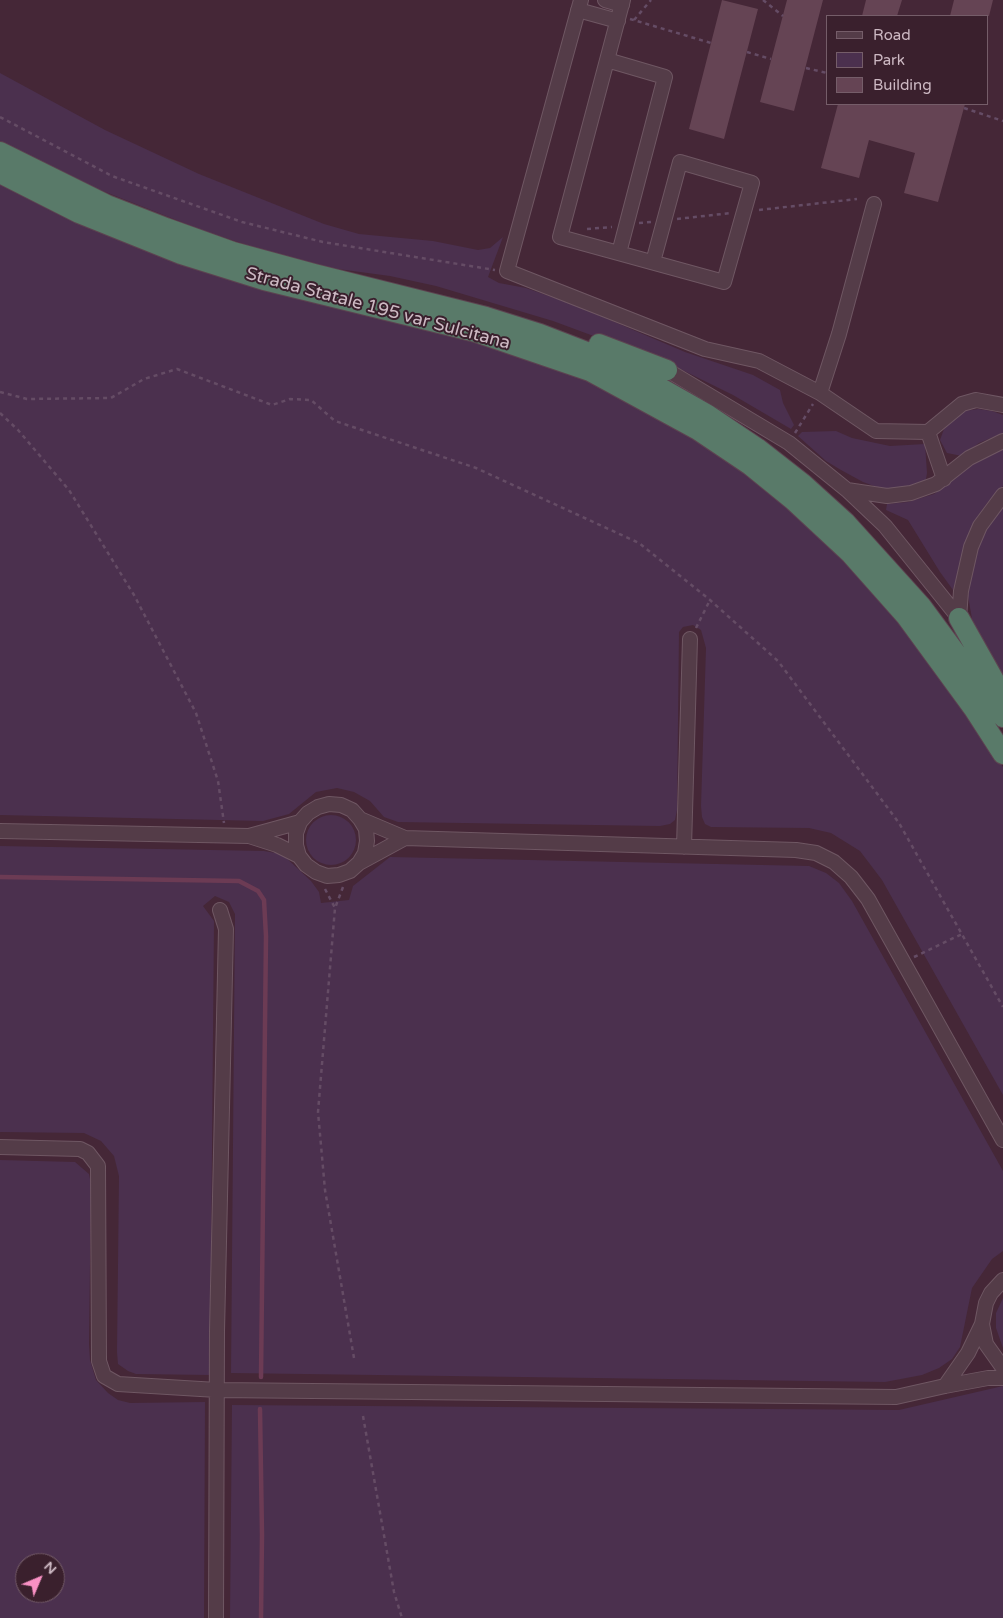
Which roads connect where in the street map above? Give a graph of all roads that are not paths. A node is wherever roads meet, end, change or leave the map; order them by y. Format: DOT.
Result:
graph roads {
  1 [pos="605,0"];
  2 [pos="579,5"];
  3 [pos="621,10"];
  4 [pos="607,60"];
  5 [pos="0,152"];
  6 [pos="0,173"];
  7 [pos="874,204"];
  8 [pos="619,253"];
  9 [pos="653,262"];
  10 [pos="486,317"];
  11 [pos="667,370"];
  12 [pos="820,393"];
  13 [pos="1003,405"];
  14 [pos="928,432"];
  15 [pos="1003,440"];
  16 [pos="944,478"];
  17 [pos="847,490"];
  18 [pos="1003,496"];
  19 [pos="959,618"];
  20 [pos="690,639"];
  21 [pos="1003,696"];
  22 [pos="1003,717"];
  23 [pos="1003,754"];
  24 [pos="360,819"];
  25 [pos="300,822"];
  26 [pos="0,831"];
  27 [pos="249,836"];
  28 [pos="405,838"];
  29 [pos="684,847"];
  30 [pos="299,856"];
  31 [pos="359,863"];
  32 [pos="220,910"];
  33 [pos="1003,1140"];
  34 [pos="0,1147"];
  35 [pos="1001,1280"];
  36 [pos="982,1324"];
  37 [pos="1003,1368"];
  38 [pos="1003,1378"];
  39 [pos="945,1386"];
  40 [pos="217,1390"];
  41 [pos="216,1618"];
  1 -- 3 [label="street"];
  2 -- 3 [label="street"];
  2 -- 12 [label="street"];
  3 -- 4 [label="street"];
  4 -- 8 [label="street"];
  4 -- 8 [label="street"];
  5 -- 10 [label="highway, Strada Statale 195 var Sulcitana"];
  6 -- 23 [label="highway, Strada Statale 195 var Sulcitana"];
  7 -- 12 [label="street"];
  8 -- 9 [label="street"];
  9 -- 9 [label="street"];
  10 -- 11 [label="highway"];
  10 -- 22 [label="highway, Strada Statale 195 var Sulcitana"];
  11 -- 17 [label="street"];
  12 -- 14 [label="street"];
  13 -- 14 [label="street"];
  14 -- 16 [label="street"];
  15 -- 16 [label="street"];
  16 -- 17 [label="street"];
  17 -- 19 [label="street"];
  18 -- 19 [label="street"];
  19 -- 21 [label="highway"];
  20 -- 29 [label="street"];
  24 -- 25 [label="street"];
  24 -- 28 [label="street"];
  24 -- 31 [label="street"];
  25 -- 27 [label="street"];
  25 -- 30 [label="street"];
  26 -- 27 [label="street"];
  27 -- 30 [label="street"];
  28 -- 29 [label="street"];
  28 -- 31 [label="street"];
  29 -- 33 [label="street"];
  30 -- 31 [label="street"];
  32 -- 40 [label="street"];
  34 -- 40 [label="street"];
  35 -- 36 [label="street"];
  36 -- 37 [label="street"];
  36 -- 39 [label="street"];
  38 -- 39 [label="street"];
  39 -- 40 [label="street"];
  40 -- 41 [label="street"];
}
